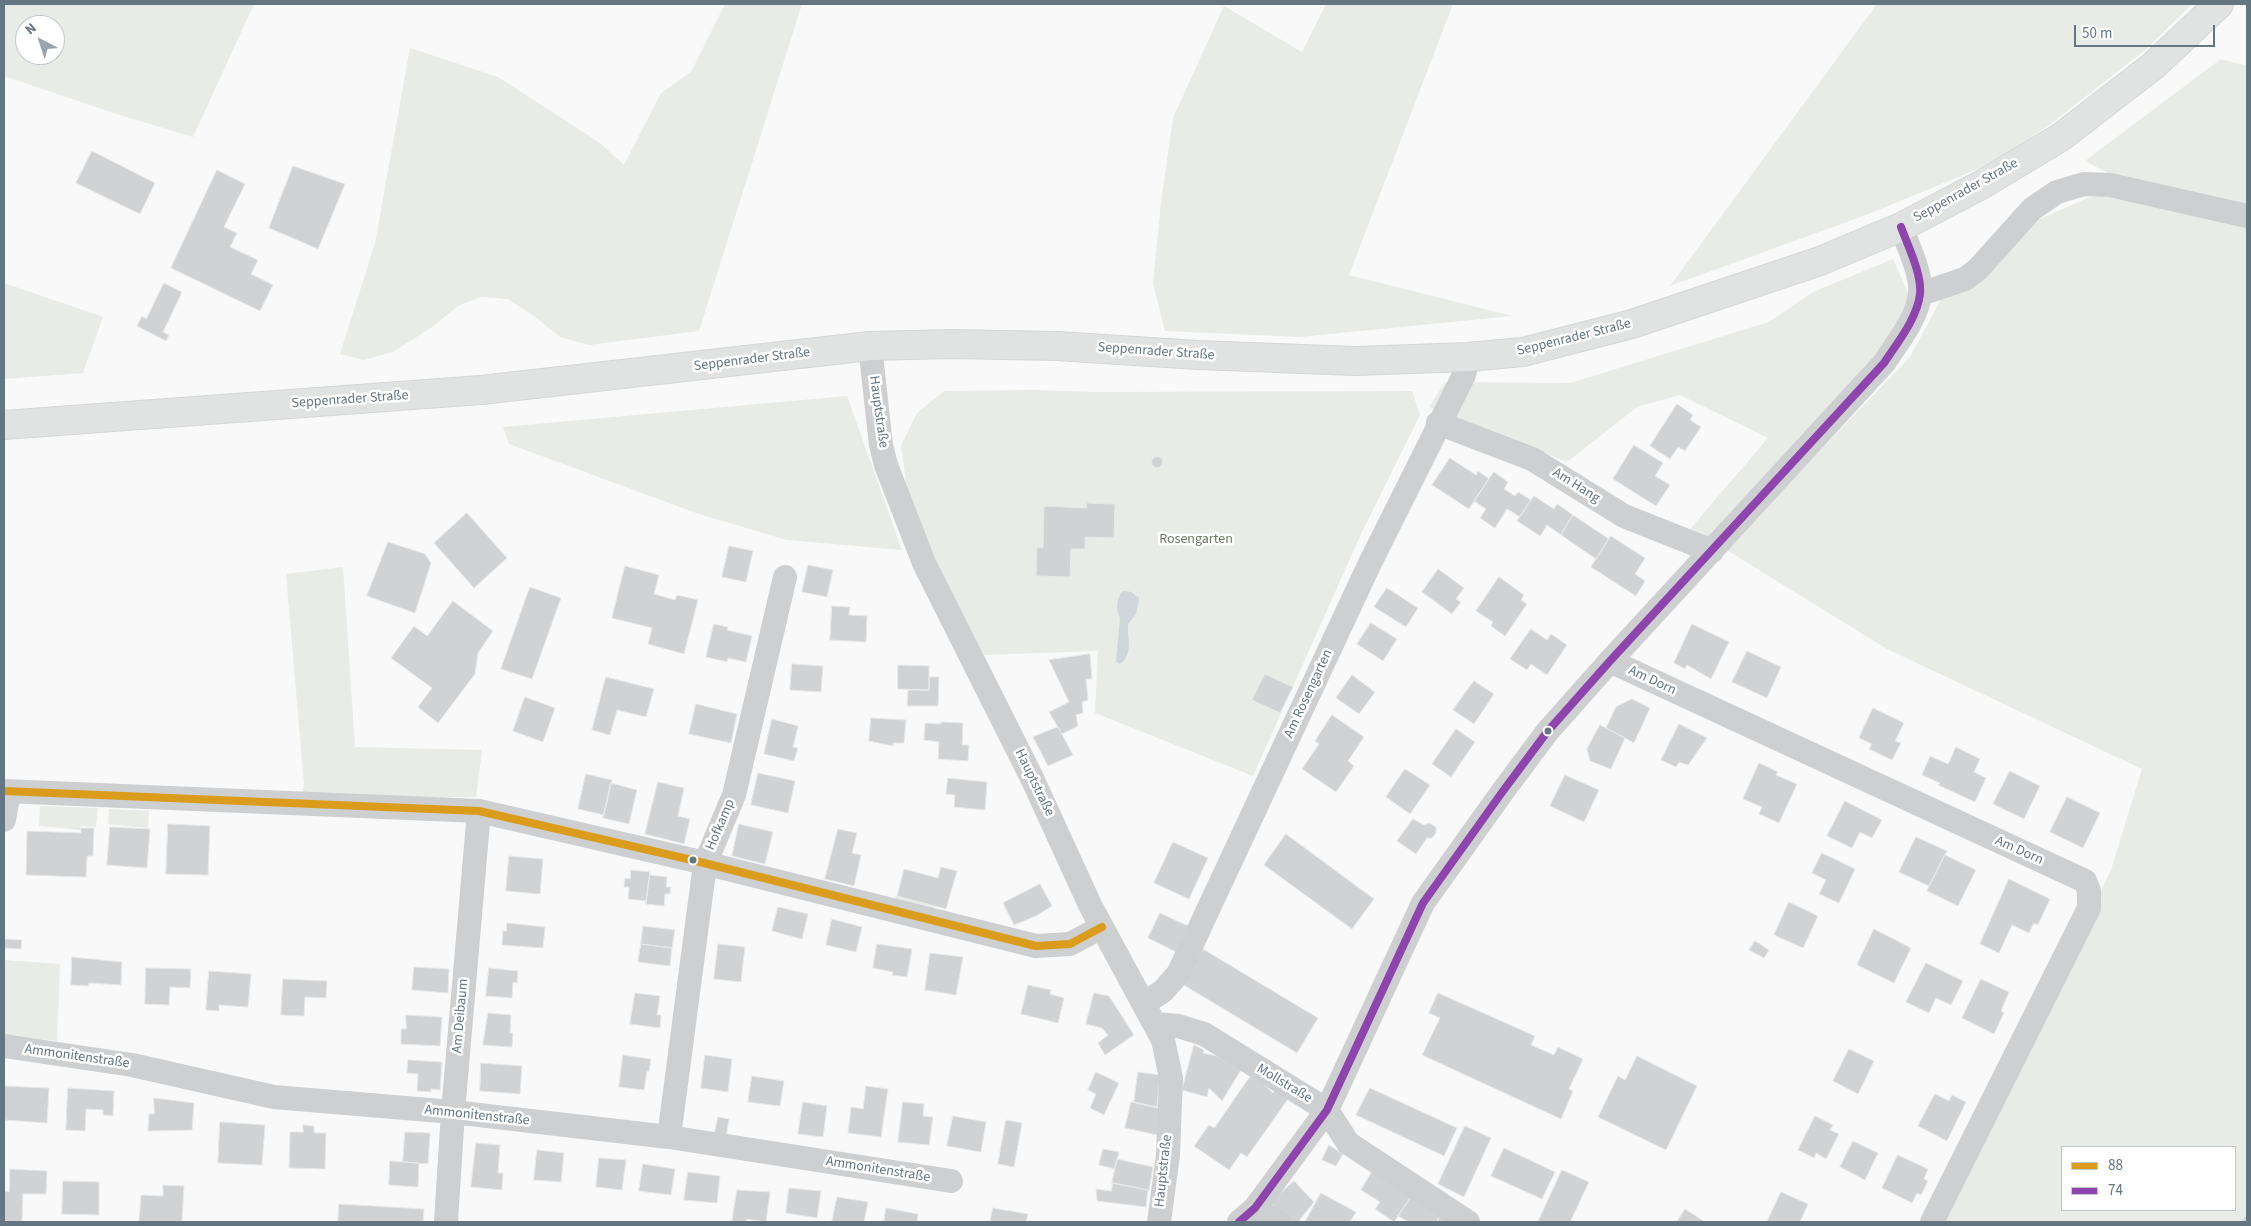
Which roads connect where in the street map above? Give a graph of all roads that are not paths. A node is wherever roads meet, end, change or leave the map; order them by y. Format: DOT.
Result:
graph roads {
  1 [pos="2219,4"];
  2 [pos="2247,216"];
  3 [pos="1901,227"];
  4 [pos="1920,294"];
  5 [pos="870,346"];
  6 [pos="1466,366"];
  7 [pos="1438,423"];
  8 [pos="4,425"];
  9 [pos="1712,551"];
  10 [pos="785,576"];
  11 [pos="1610,661"];
  12 [pos="6,792"];
  13 [pos="479,811"];
  14 [pos="4,820"];
  15 [pos="705,864"];
  16 [pos="1102,927"];
  17 [pos="1145,1003"];
  18 [pos="1156,1024"];
  19 [pos="4,1046"];
  20 [pos="1327,1110"];
  21 [pos="453,1112"];
  22 [pos="669,1137"];
  23 [pos="951,1181"];
  24 [pos="1247,1215"];
  25 [pos="446,1222"];
  26 [pos="1159,1222"];
  27 [pos="1279,1222"];
  28 [pos="1468,1222"];
  29 [pos="1932,1222"];
  1 -- 3 [label="main road, Seppenrader Straße"];
  2 -- 4 [label="street"];
  3 -- 4 [label="street"];
  3 -- 6 [label="main road, Seppenrader Straße"];
  4 -- 9 [label="street"];
  5 -- 6 [label="main road, Seppenrader Straße"];
  5 -- 8 [label="main road, Seppenrader Straße"];
  5 -- 16 [label="street, Hauptstraße"];
  6 -- 7 [label="street, Am Rosengarten"];
  7 -- 9 [label="street, Am Hang"];
  7 -- 17 [label="street, Am Rosengarten"];
  9 -- 11 [label="street"];
  10 -- 15 [label="street, Hofkamp"];
  11 -- 20 [label="street"];
  11 -- 29 [label="street, Am Dorn"];
  12 -- 13 [label="street"];
  12 -- 14 [label="street"];
  13 -- 15 [label="street"];
  13 -- 21 [label="street, Am Deibaum"];
  15 -- 16 [label="street"];
  15 -- 22 [label="street, Hofkamp"];
  16 -- 17 [label="street, Hauptstraße"];
  17 -- 18 [label="street, Hauptstraße"];
  18 -- 20 [label="street, Mollstraße"];
  18 -- 26 [label="street, Hauptstraße"];
  19 -- 21 [label="street, Ammonitenstraße"];
  20 -- 24 [label="street"];
  20 -- 28 [label="street, Mollstraße"];
  21 -- 22 [label="street, Ammonitenstraße"];
  21 -- 25 [label="street, Am Deibaum"];
  22 -- 23 [label="street, Ammonitenstraße"];
  24 -- 27 [label="street"];
}
